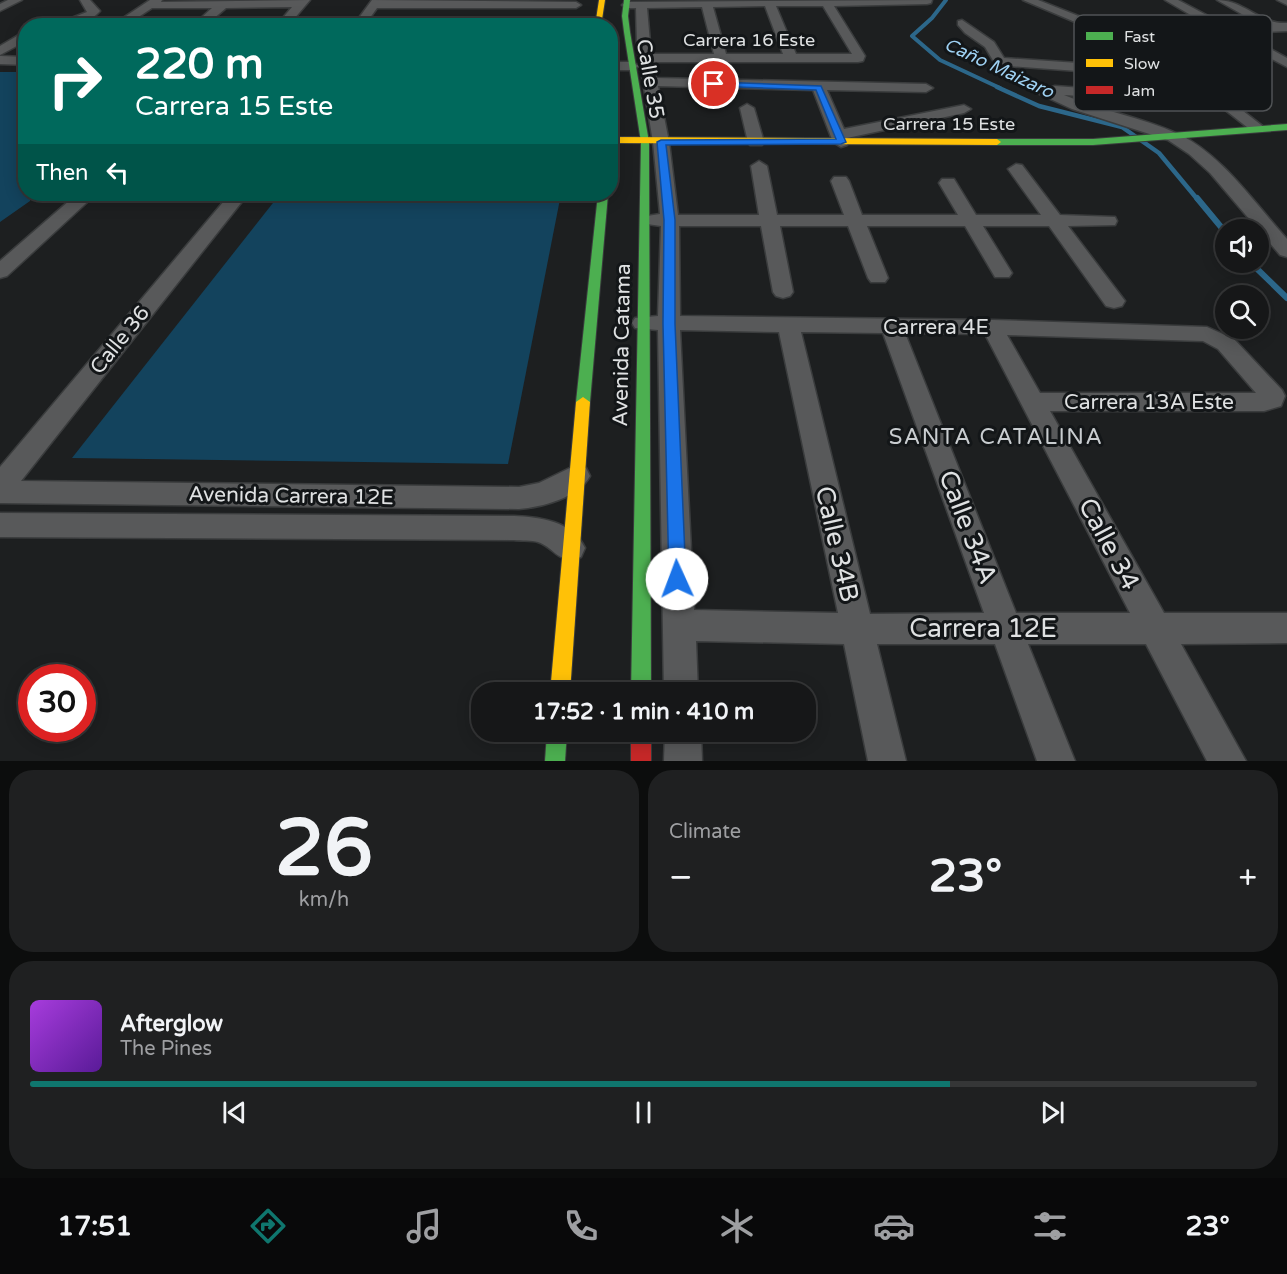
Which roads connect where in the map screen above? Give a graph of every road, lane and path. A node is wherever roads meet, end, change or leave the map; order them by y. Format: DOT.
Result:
graph roads {
  1 [pos="17,0"];
  2 [pos="602,0"];
  3 [pos="1028,0"];
  4 [pos="1170,0"];
  5 [pos="1222,0"];
  6 [pos="1282,0"];
  7 [pos="85,1"];
  8 [pos="826,1"];
  9 [pos="927,1"];
  10 [pos="153,2"];
  11 [pos="303,2"];
  12 [pos="376,2"];
  13 [pos="706,2"];
  14 [pos="1287,2"];
  15 [pos="632,3"];
  16 [pos="769,3"];
  17 [pos="224,4"];
  18 [pos="503,7"];
  19 [pos="576,7"];
  20 [pos="2,15"];
  21 [pos="1198,15"];
  22 [pos="1254,15"];
  23 [pos="79,18"];
  24 [pos="128,18"];
  25 [pos="207,18"];
  26 [pos="288,18"];
  27 [pos="364,18"];
  28 [pos="599,18"];
  29 [pos="1074,18"];
  30 [pos="962,22"];
  31 [pos="18,41"];
  32 [pos="0,51"];
  33 [pos="1272,55"];
  34 [pos="721,58"];
  35 [pos="791,58"];
  36 [pos="0,60"];
  37 [pos="618,60"];
  38 [pos="18,61"];
  39 [pos="637,61"];
  40 [pos="999,61"];
  41 [pos="1287,63"];
  42 [pos="618,65"];
  43 [pos="0,67"];
  44 [pos="18,67"];
  45 [pos="1074,67"];
  46 [pos="651,82"];
  47 [pos="819,87"];
  48 [pos="926,88"];
  49 [pos="1040,89"];
  50 [pos="1074,91"];
  51 [pos="1074,104"];
  52 [pos="747,108"];
  53 [pos="964,110"];
  54 [pos="1091,111"];
  55 [pos="1235,111"];
  56 [pos="1287,127"];
  57 [pos="1257,128"];
  58 [pos="1173,137"];
  59 [pos="840,138"];
  60 [pos="618,140"];
  61 [pos="653,142"];
  62 [pos="756,142"];
  63 [pos="759,166"];
  64 [pos="1016,169"];
  65 [pos="840,181"];
  66 [pos="948,183"];
  67 [pos="79,201"];
  68 [pos="233,201"];
  69 [pos="602,201"];
  70 [pos="645,219"];
  71 [pos="670,220"];
  72 [pos="768,221"];
  73 [pos="854,221"];
  74 [pos="1054,221"];
  75 [pos="1108,221"];
  76 [pos="971,222"];
  77 [pos="1287,251"];
  78 [pos="0,272"];
  79 [pos="1002,273"];
  80 [pos="878,278"];
  81 [pos="783,292"];
  82 [pos="1114,302"];
  83 [pos="643,324"];
  84 [pos="669,324"];
  85 [pos="789,326"];
  86 [pos="892,327"];
  87 [pos="992,327"];
  88 [pos="1034,402"];
  89 [pos="1264,402"];
  90 [pos="576,476"];
  91 [pos="0,487"];
  92 [pos="0,492"];
  93 [pos="0,525"];
  94 [pos="570,548"];
  95 [pos="679,625"];
  96 [pos="1154,627"];
  97 [pos="856,628"];
  98 [pos="1287,628"];
  99 [pos="1007,629"];
  100 [pos="561,682"];
  101 [pos="641,682"];
  102 [pos="681,682"];
  103 [pos="556,742"];
  104 [pos="641,742"];
  105 [pos="683,742"];
  106 [pos="555,761"];
  107 [pos="641,761"];
  108 [pos="684,761"];
  109 [pos="887,761"];
  110 [pos="1056,761"];
  111 [pos="1227,761"];
  1 -- 20 [label="street"];
  2 -- 28 [label="main road"];
  3 -- 29 [label="street"];
  4 -- 21 [label="street"];
  5 -- 22 [label="street"];
  6 -- 14 [label="street"];
  7 -- 23 [label="street"];
  8 -- 9 [label="street"];
  8 -- 16 [label="street"];
  8 -- 35 [label="street, Carrera 16 Este"];
  10 -- 17 [label="street"];
  10 -- 24 [label="street"];
  11 -- 17 [label="street"];
  11 -- 26 [label="street"];
  12 -- 18 [label="street"];
  12 -- 27 [label="street"];
  13 -- 15 [label="street"];
  13 -- 16 [label="street"];
  13 -- 34 [label="street"];
  15 -- 39 [label="street, Calle 35"];
  16 -- 35 [label="street"];
  17 -- 25 [label="street"];
  18 -- 19 [label="street"];
  30 -- 40 [label="street"];
  31 -- 32 [label="street"];
  33 -- 41 [label="street"];
  34 -- 35 [label="street, Carrera 16 Este"];
  34 -- 39 [label="street, Carrera 16 Este"];
  36 -- 38 [label="street"];
  37 -- 39 [label="street, Carrera 16 Este"];
  39 -- 42 [label="street, Carrera 16 Este"];
  39 -- 46 [label="street, Calle 35"];
  39 -- 61 [label="main road, Avenida Catama"];
  40 -- 45 [label="street"];
  40 -- 49 [label="street"];
  43 -- 44 [label="street"];
  46 -- 47 [label="street"];
  46 -- 61 [label="street, Calle 35"];
  47 -- 48 [label="street"];
  47 -- 59 [label="street"];
  49 -- 50 [label="street"];
  49 -- 51 [label="street"];
  52 -- 62 [label="street"];
  53 -- 59 [label="street"];
  54 -- 58 [label="street"];
  55 -- 57 [label="street"];
  56 -- 57 [label="main road, Carrera 15 Este"];
  57 -- 58 [label="main road, Carrera 15 Este"];
  58 -- 59 [label="main road, Carrera 15 Este"];
  58 -- 77 [label="street"];
  59 -- 62 [label="main road, Carrera 15 Este"];
  60 -- 61 [label="main road, Carrera 15 Este"];
  61 -- 62 [label="main road, Carrera 15 Este"];
  61 -- 70 [label="main road, Avenida Catama"];
  61 -- 71 [label="street, Calle 35"];
  63 -- 72 [label="street"];
  64 -- 74 [label="street"];
  65 -- 73 [label="street"];
  66 -- 76 [label="street"];
  67 -- 78 [label="street"];
  68 -- 91 [label="street, Calle 36"];
  69 -- 90 [label="main road, Avenida Catama"];
  70 -- 71 [label="street"];
  70 -- 83 [label="main road, Avenida Catama"];
  71 -- 72 [label="street"];
  71 -- 84 [label="street, Calle 35"];
  72 -- 73 [label="street"];
  72 -- 81 [label="street"];
  73 -- 76 [label="street"];
  73 -- 80 [label="street"];
  74 -- 75 [label="street"];
  74 -- 76 [label="street"];
  74 -- 82 [label="street"];
  76 -- 79 [label="street"];
  83 -- 84 [label="street, Carrera 4E"];
  83 -- 101 [label="main road, Avenida Catama"];
  84 -- 85 [label="street, Carrera 4E"];
  84 -- 95 [label="street, Calle 35"];
  85 -- 86 [label="street, Carrera 4E"];
  85 -- 97 [label="street, Calle 34B"];
  86 -- 87 [label="street, Carrera 4E"];
  86 -- 99 [label="street, Calle 34A"];
  87 -- 88 [label="street, Calle 34"];
  87 -- 89 [label="street, Carrera 4E"];
  88 -- 89 [label="street, Carrera 13A Este"];
  88 -- 96 [label="street, Calle 34"];
  90 -- 92 [label="street, Avenida Carrera 12E"];
  90 -- 94 [label="main road, Avenida Catama"];
  93 -- 94 [label="street, Avenida Carrera 12E"];
  94 -- 100 [label="main road, Avenida Catama"];
  95 -- 97 [label="street, Carrera 12E"];
  95 -- 102 [label="street, Calle 35"];
  96 -- 98 [label="street, Carrera 12E"];
  96 -- 99 [label="street, Carrera 12E"];
  96 -- 111 [label="street, Calle 34"];
  97 -- 99 [label="street, Carrera 12E"];
  97 -- 109 [label="street, Calle 34B"];
  99 -- 110 [label="street, Calle 34A"];
  103 -- 106 [label="main road"];
  104 -- 107 [label="main road"];
  105 -- 108 [label="street"];
}
